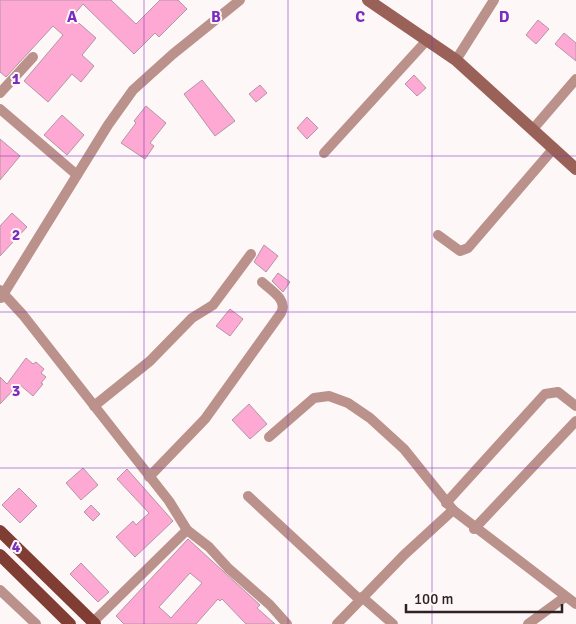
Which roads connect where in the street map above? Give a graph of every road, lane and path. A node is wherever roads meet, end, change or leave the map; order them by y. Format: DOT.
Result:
graph roads {
  1 [pos="240,0"];
  2 [pos="368,0"];
  3 [pos="494,0"];
  4 [pos="428,39"];
  5 [pos="32,56"];
  6 [pos="456,60"];
  7 [pos="576,79"];
  8 [pos="0,93"];
  9 [pos="0,109"];
  10 [pos="533,129"];
  11 [pos="554,148"];
  12 [pos="324,153"];
  13 [pos="576,169"];
  14 [pos="77,175"];
  15 [pos="438,235"];
  16 [pos="252,254"];
  17 [pos="262,282"];
  18 [pos="1,295"];
  19 [pos="94,406"];
  20 [pos="576,406"];
  21 [pos="576,421"];
  22 [pos="269,437"];
  23 [pos="149,477"];
  24 [pos="248,496"];
  25 [pos="449,507"];
  26 [pos="474,529"];
  27 [pos="187,530"];
  28 [pos="0,531"];
  29 [pos="0,555"];
  30 [pos="0,590"];
  31 [pos="565,597"];
  32 [pos="360,598"];
  33 [pos="576,604"];
  34 [pos="30,622"];
  35 [pos="93,623"];
  36 [pos="70,624"];
  37 [pos="287,624"];
  38 [pos="336,624"];
  39 [pos="393,624"];
  40 [pos="528,624"];
  1 -- 14 [label="street"];
  2 -- 4 [label="street"];
  3 -- 6 [label="street"];
  4 -- 6 [label="street"];
  4 -- 12 [label="street"];
  5 -- 8 [label="street"];
  6 -- 10 [label="street"];
  7 -- 10 [label="street"];
  9 -- 14 [label="street"];
  10 -- 11 [label="street"];
  11 -- 13 [label="street"];
  11 -- 15 [label="street"];
  14 -- 18 [label="street"];
  16 -- 19 [label="street"];
  17 -- 23 [label="street"];
  18 -- 19 [label="street"];
  19 -- 23 [label="street"];
  20 -- 25 [label="street"];
  21 -- 26 [label="street"];
  22 -- 25 [label="street"];
  23 -- 27 [label="street"];
  24 -- 32 [label="street"];
  25 -- 26 [label="street"];
  25 -- 32 [label="street"];
  26 -- 31 [label="street"];
  27 -- 35 [label="street"];
  27 -- 37 [label="street"];
  28 -- 35 [label="main road"];
  29 -- 36 [label="main road"];
  30 -- 34 [label="street"];
  31 -- 33 [label="street"];
  31 -- 40 [label="street"];
  32 -- 38 [label="street"];
  32 -- 39 [label="street"];
}
